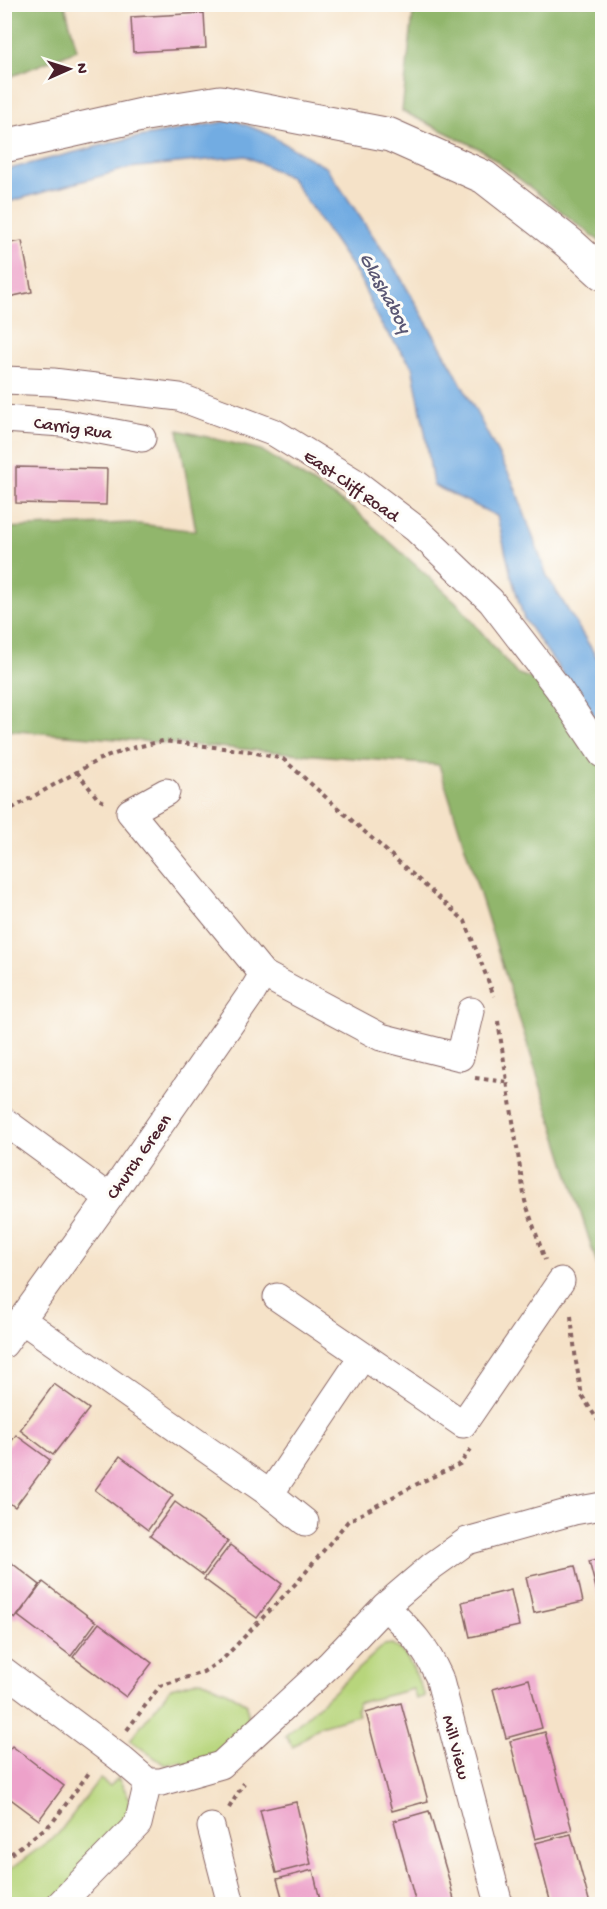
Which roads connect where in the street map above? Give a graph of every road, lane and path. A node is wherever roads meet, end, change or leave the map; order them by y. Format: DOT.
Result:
graph roads {
  1 [pos="4,146"];
  2 [pos="603,273"];
  3 [pos="4,380"];
  4 [pos="4,419"];
  5 [pos="142,438"];
  6 [pos="603,754"];
  7 [pos="77,772"];
  8 [pos="166,792"];
  9 [pos="130,812"];
  10 [pos="4,813"];
  11 [pos="258,983"];
  12 [pos="488,1010"];
  13 [pos="4,1121"];
  14 [pos="109,1198"];
  15 [pos="561,1281"];
  16 [pos="277,1297"];
  17 [pos="22,1320"];
  18 [pos="4,1344"];
  19 [pos="363,1356"];
  20 [pos="603,1424"];
  21 [pos="474,1444"];
  22 [pos="270,1494"];
  23 [pos="603,1506"];
  24 [pos="305,1522"];
  25 [pos="385,1606"];
  26 [pos="4,1671"];
  27 [pos="107,1748"];
  28 [pos="248,1777"];
  29 [pos="148,1782"];
  30 [pos="211,1827"];
  31 [pos="4,1858"];
  32 [pos="60,1905"];
  33 [pos="231,1905"];
  34 [pos="499,1905"];
  1 -- 2 [label="main road"];
  3 -- 6 [label="street, East Cliff Road"];
  4 -- 5 [label="street, Carrig Rua"];
  7 -- 9 [label="path"];
  7 -- 10 [label="path"];
  7 -- 12 [label="path"];
  8 -- 9 [label="street"];
  9 -- 11 [label="street"];
  11 -- 12 [label="street"];
  11 -- 14 [label="street, Church Green"];
  12 -- 15 [label="path"];
  13 -- 14 [label="street"];
  14 -- 17 [label="street, Church Green"];
  15 -- 19 [label="street"];
  15 -- 20 [label="path"];
  16 -- 19 [label="street"];
  17 -- 18 [label="street, Church Green"];
  17 -- 22 [label="street"];
  19 -- 22 [label="street"];
  21 -- 27 [label="path"];
  22 -- 24 [label="street"];
  23 -- 25 [label="street"];
  25 -- 29 [label="street"];
  25 -- 34 [label="street, Mill View"];
  26 -- 27 [label="street"];
  27 -- 29 [label="street"];
  27 -- 31 [label="path"];
  28 -- 30 [label="path"];
  29 -- 32 [label="street"];
  30 -- 33 [label="street"];
}
